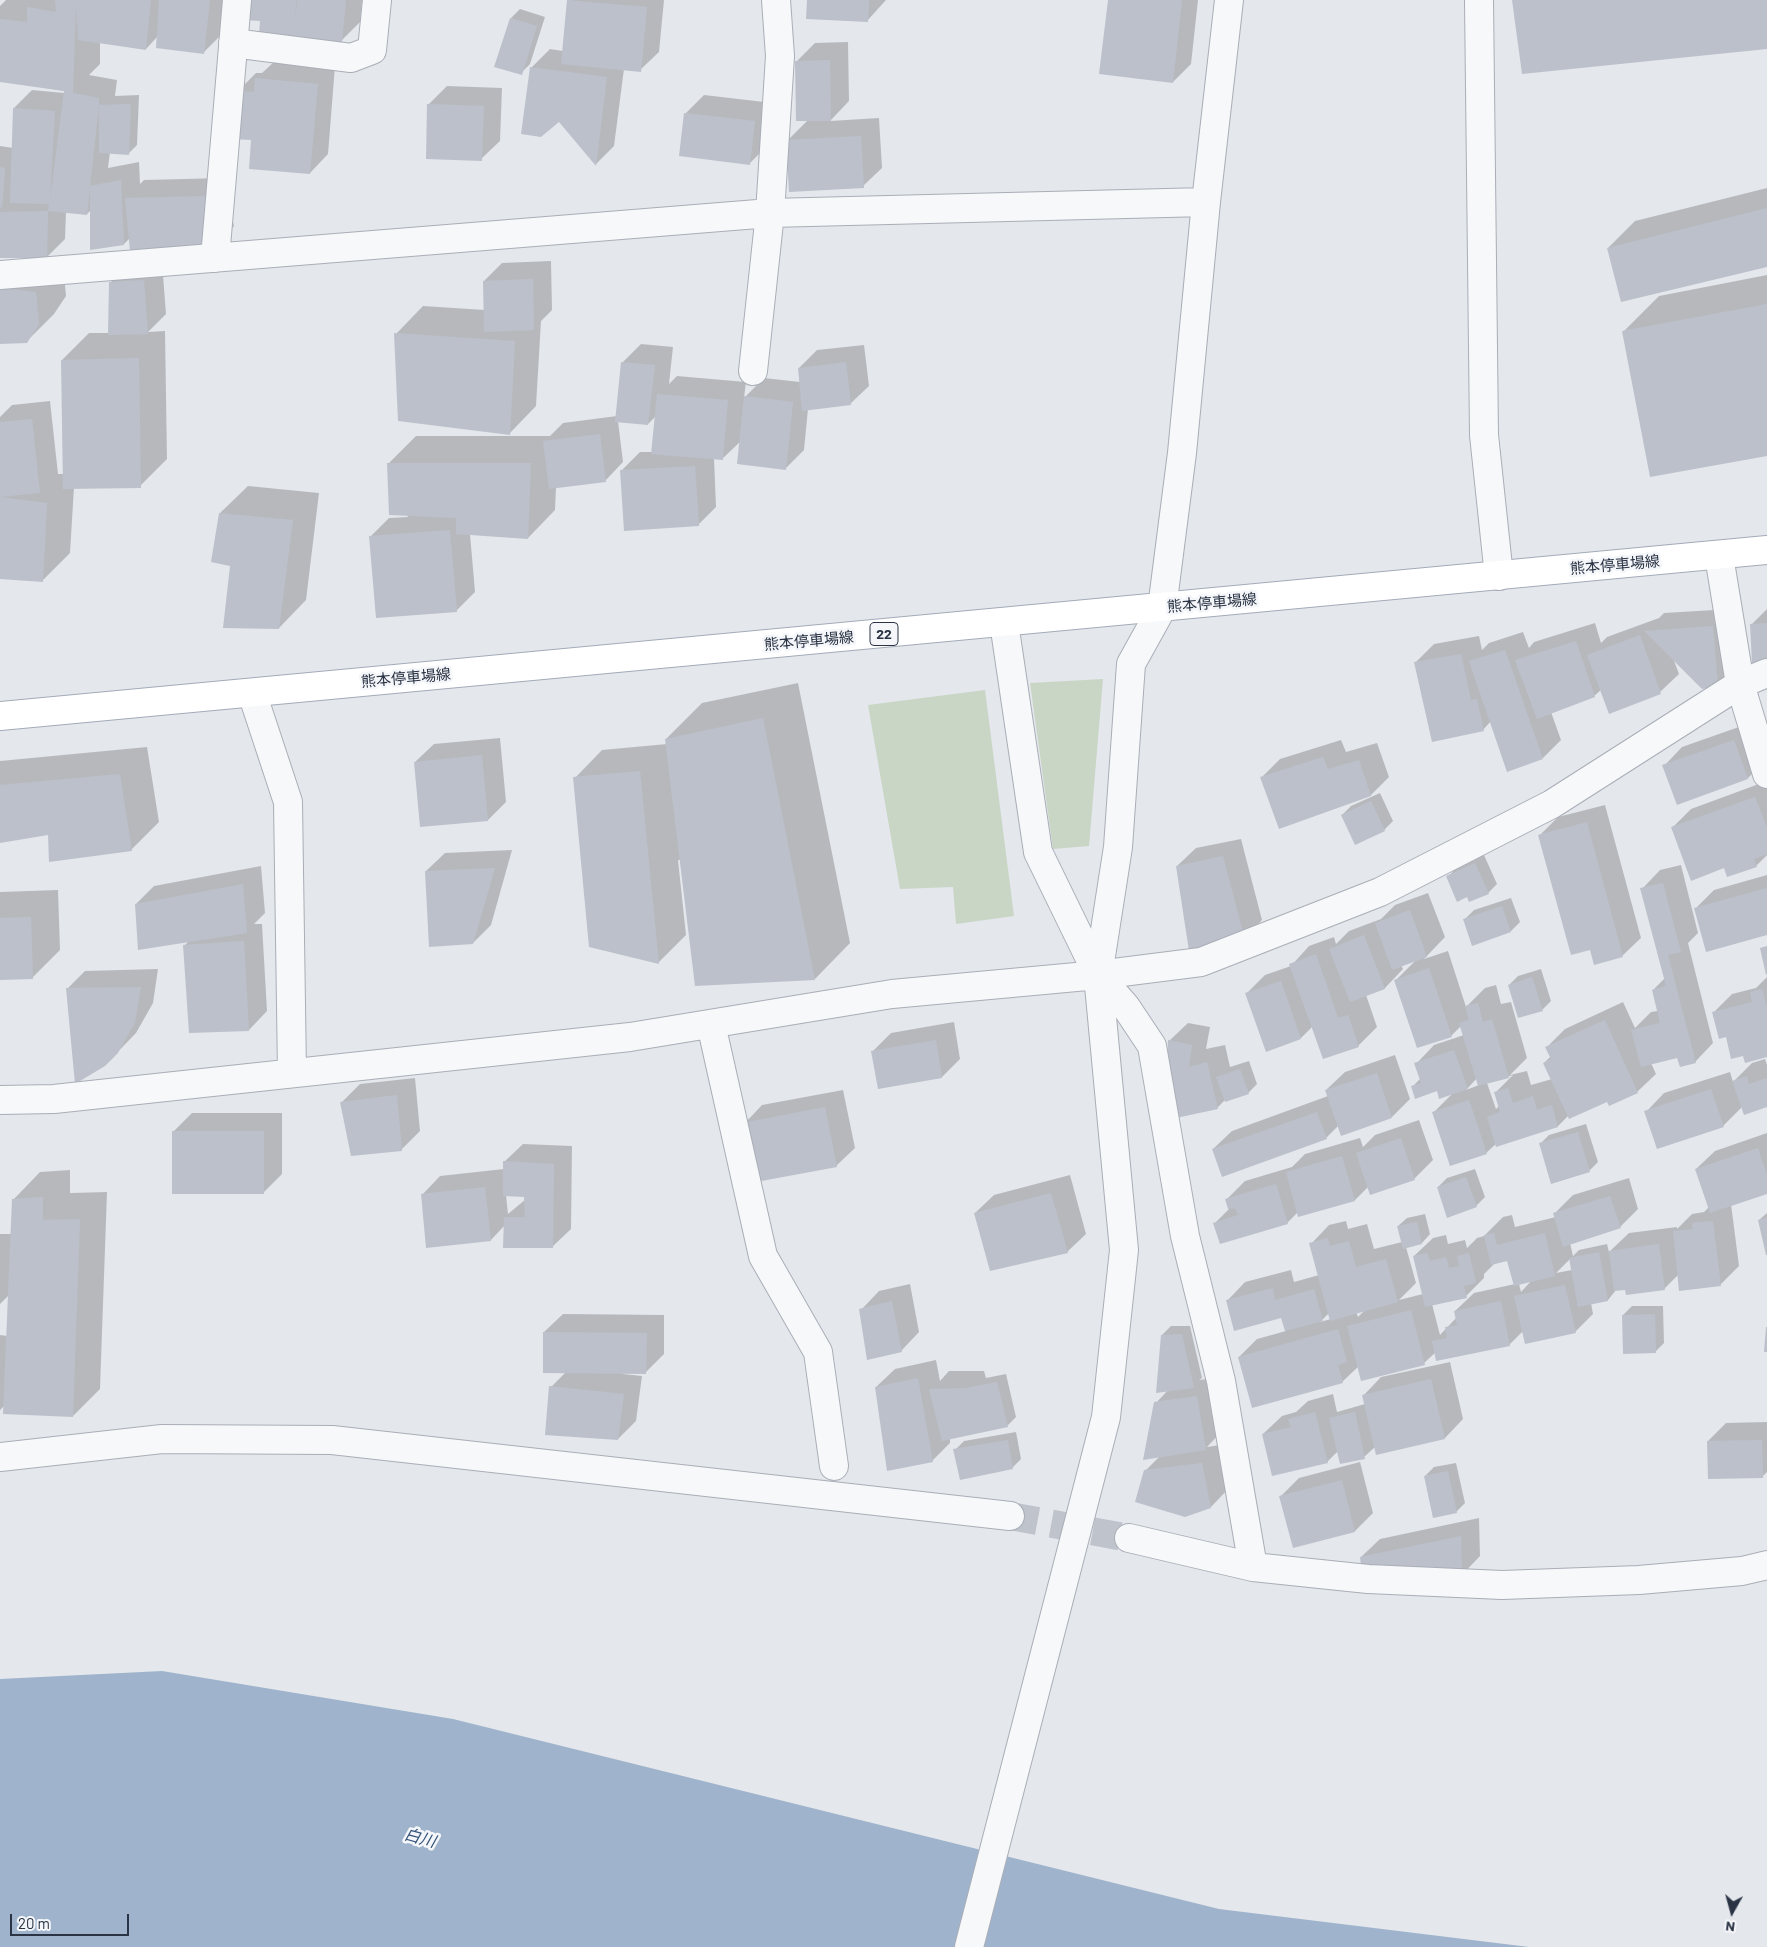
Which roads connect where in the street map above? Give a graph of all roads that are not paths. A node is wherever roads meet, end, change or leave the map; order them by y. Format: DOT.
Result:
graph roads {
  1 [pos="237,0"];
  2 [pos="377,0"];
  3 [pos="776,0"];
  4 [pos="1229,0"];
  5 [pos="1479,0"];
  6 [pos="233,43"];
  7 [pos="1206,202"];
  8 [pos="770,213"];
  9 [pos="215,258"];
  10 [pos="0,275"];
  11 [pos="754,371"];
  12 [pos="1767,550"];
  13 [pos="1719,556"];
  14 [pos="1499,576"];
  15 [pos="1162,608"];
  16 [pos="1004,623"];
  17 [pos="1767,673"];
  18 [pos="1740,684"];
  19 [pos="252,693"];
  20 [pos="0,716"];
  21 [pos="1767,774"];
  22 [pos="1098,975"];
  23 [pos="711,1024"];
  24 [pos="292,1073"];
  25 [pos="0,1100"];
  26 [pos="0,1457"];
  27 [pos="834,1466"];
  28 [pos="1010,1516"];
  29 [pos="1129,1538"];
  30 [pos="1767,1565"];
  31 [pos="1253,1567"];
  32 [pos="969,1947"];
  1 -- 6 [label="street"];
  2 -- 6 [label="street"];
  3 -- 8 [label="street"];
  4 -- 7 [label="street"];
  5 -- 14 [label="street"];
  6 -- 9 [label="street"];
  7 -- 8 [label="street"];
  7 -- 15 [label="street"];
  8 -- 9 [label="street"];
  8 -- 11 [label="street"];
  9 -- 10 [label="street"];
  12 -- 13 [label="main road, 熊本停車場線 / 22"];
  13 -- 14 [label="main road, 熊本停車場線 / 22"];
  13 -- 18 [label="street"];
  14 -- 15 [label="main road, 熊本停車場線 / 22"];
  15 -- 16 [label="main road, 熊本停車場線 / 22"];
  15 -- 22 [label="street"];
  16 -- 19 [label="main road, 熊本停車場線 / 22"];
  16 -- 22 [label="street"];
  17 -- 18 [label="street"];
  18 -- 21 [label="street"];
  18 -- 22 [label="street"];
  19 -- 20 [label="main road, 熊本停車場線 / 22"];
  19 -- 24 [label="street"];
  22 -- 23 [label="street"];
  22 -- 31 [label="street"];
  22 -- 32 [label="street"];
  23 -- 24 [label="street"];
  23 -- 27 [label="street"];
  24 -- 25 [label="street"];
  26 -- 28 [label="street"];
  29 -- 31 [label="street"];
  30 -- 31 [label="street"];
}
